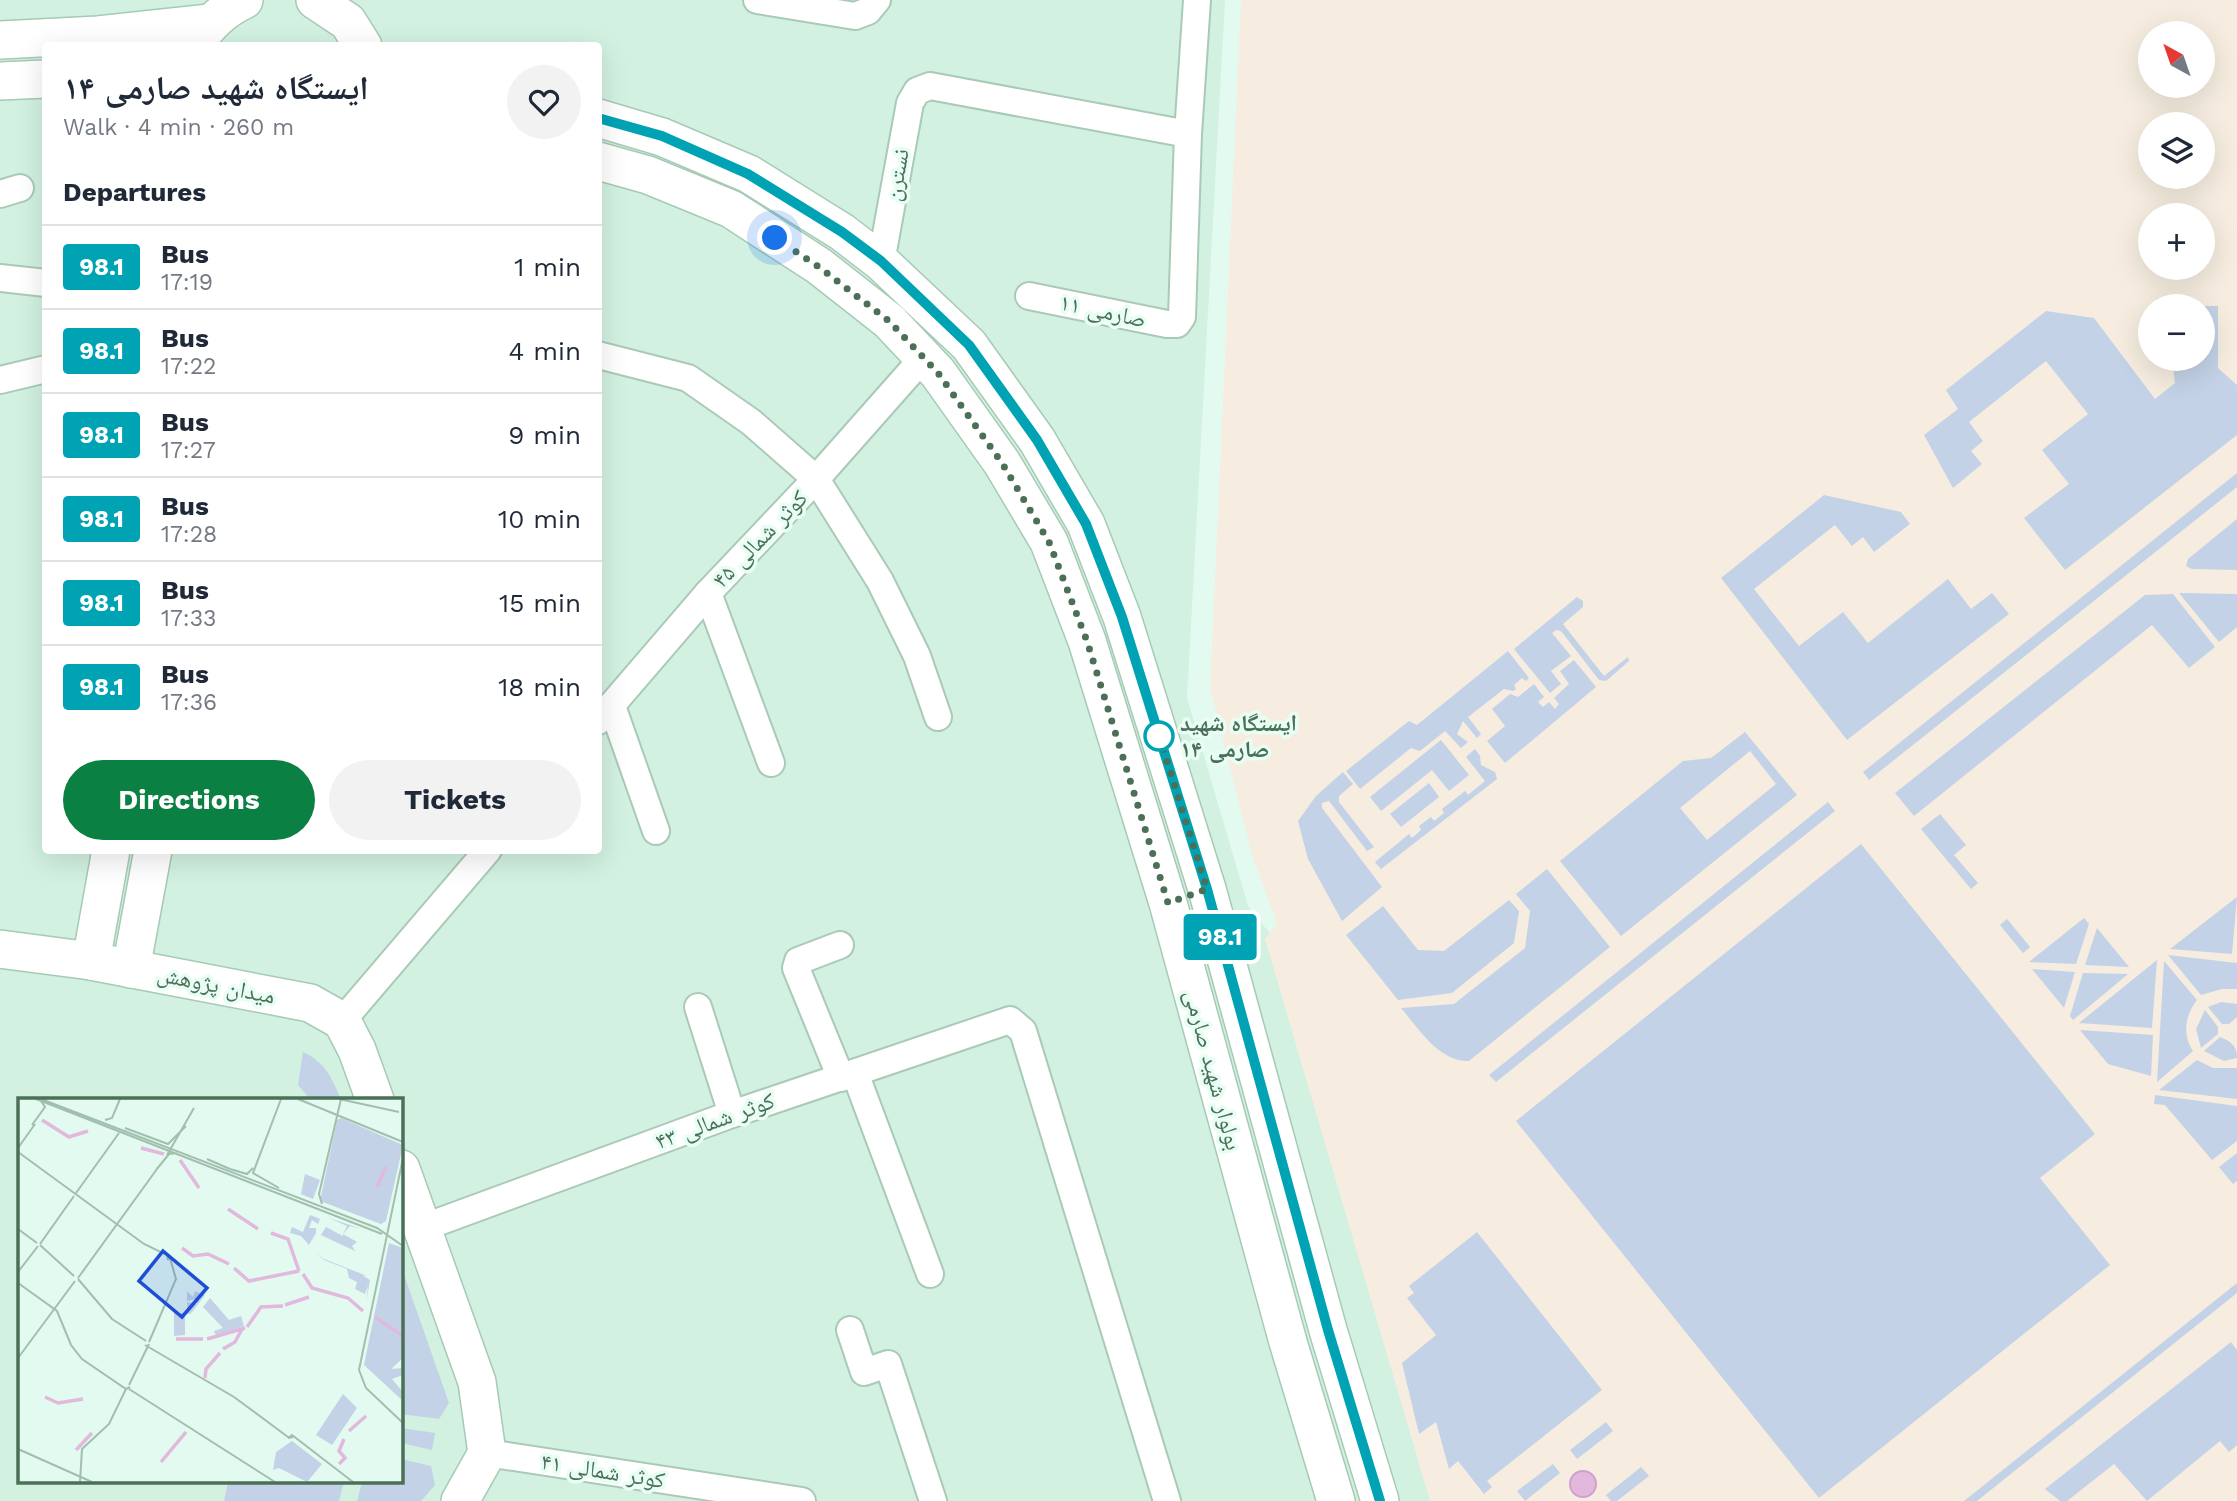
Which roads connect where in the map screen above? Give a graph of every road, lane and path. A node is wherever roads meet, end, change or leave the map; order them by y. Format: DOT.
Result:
graph roads {
  1 [pos="244,0"];
  2 [pos="757,0"];
  3 [pos="1197,0"];
  4 [pos="320,1"];
  5 [pos="873,6"];
  6 [pos="202,34"];
  7 [pos="0,40"];
  8 [pos="360,42"];
  9 [pos="42,79"];
  10 [pos="0,81"];
  11 [pos="602,119"];
  12 [pos="1188,134"];
  13 [pos="602,162"];
  14 [pos="881,261"];
  15 [pos="0,278"];
  16 [pos="42,283"];
  17 [pos="1029,296"];
  18 [pos="602,356"];
  19 [pos="923,358"];
  20 [pos="42,370"];
  21 [pos="0,380"];
  22 [pos="816,479"];
  23 [pos="708,593"];
  24 [pos="605,714"];
  25 [pos="938,717"];
  26 [pos="771,763"];
  27 [pos="656,831"];
  28 [pos="110,854"];
  29 [pos="152,854"];
  30 [pos="485,854"];
  31 [pos="1207,889"];
  32 [pos="1168,903"];
  33 [pos="840,946"];
  34 [pos="0,949"];
  35 [pos="91,961"];
  36 [pos="131,969"];
  37 [pos="698,1007"];
  38 [pos="342,1021"];
  39 [pos="848,1076"];
  40 [pos="375,1098"];
  41 [pos="732,1114"];
  42 [pos="402,1173"];
  43 [pos="422,1228"];
  44 [pos="930,1274"];
  45 [pos="850,1330"];
  46 [pos="487,1453"];
  47 [pos="794,1500"];
  48 [pos="460,1501"];
  49 [pos="933,1501"];
  50 [pos="1167,1501"];
  51 [pos="1336,1501"];
  52 [pos="1380,1501"];
  1 -- 6 [label="main road"];
  2 -- 5 [label="street"];
  3 -- 12 [label="street"];
  4 -- 8 [label="main road"];
  6 -- 7 [label="main road"];
  9 -- 10 [label="main road"];
  11 -- 14 [label="main road, بولوار شهید صارمی"];
  12 -- 14 [label="street, نسترن"];
  12 -- 17 [label="street, صارمی ۱۱"];
  13 -- 19 [label="main road, بولوار شهید صارمی"];
  14 -- 31 [label="main road, بولوار شهید صارمی"];
  15 -- 16 [label="street"];
  18 -- 22 [label="street"];
  19 -- 22 [label="street, کوثر شمالی ۴۵"];
  19 -- 32 [label="main road, بولوار شهید صارمی"];
  20 -- 21 [label="street"];
  22 -- 23 [label="street, کوثر شمالی ۴۵"];
  22 -- 25 [label="street"];
  23 -- 24 [label="street, کوثر شمالی ۴۵"];
  23 -- 26 [label="street"];
  24 -- 27 [label="street"];
  28 -- 35 [label="main road"];
  29 -- 36 [label="main road"];
  30 -- 38 [label="street"];
  31 -- 32 [label="main road"];
  31 -- 52 [label="main road, بولوار شهید صارمی"];
  32 -- 51 [label="main road, بولوار شهید صارمی"];
  33 -- 39 [label="street"];
  34 -- 35 [label="main road, میدان پژوهش"];
  35 -- 36 [label="main road, میدان پژوهش"];
  36 -- 38 [label="main road, میدان پژوهش"];
  37 -- 41 [label="street"];
  38 -- 40 [label="main road"];
  39 -- 41 [label="street, کوثر شمالی ۴۳"];
  39 -- 44 [label="street"];
  39 -- 50 [label="street, کوثر شمالی ۴۳"];
  41 -- 43 [label="street, کوثر شمالی ۴۳"];
  42 -- 43 [label="main road"];
  43 -- 46 [label="main road"];
  45 -- 49 [label="street"];
  46 -- 47 [label="street, کوثر شمالی ۴۱"];
  46 -- 48 [label="main road"];
}
